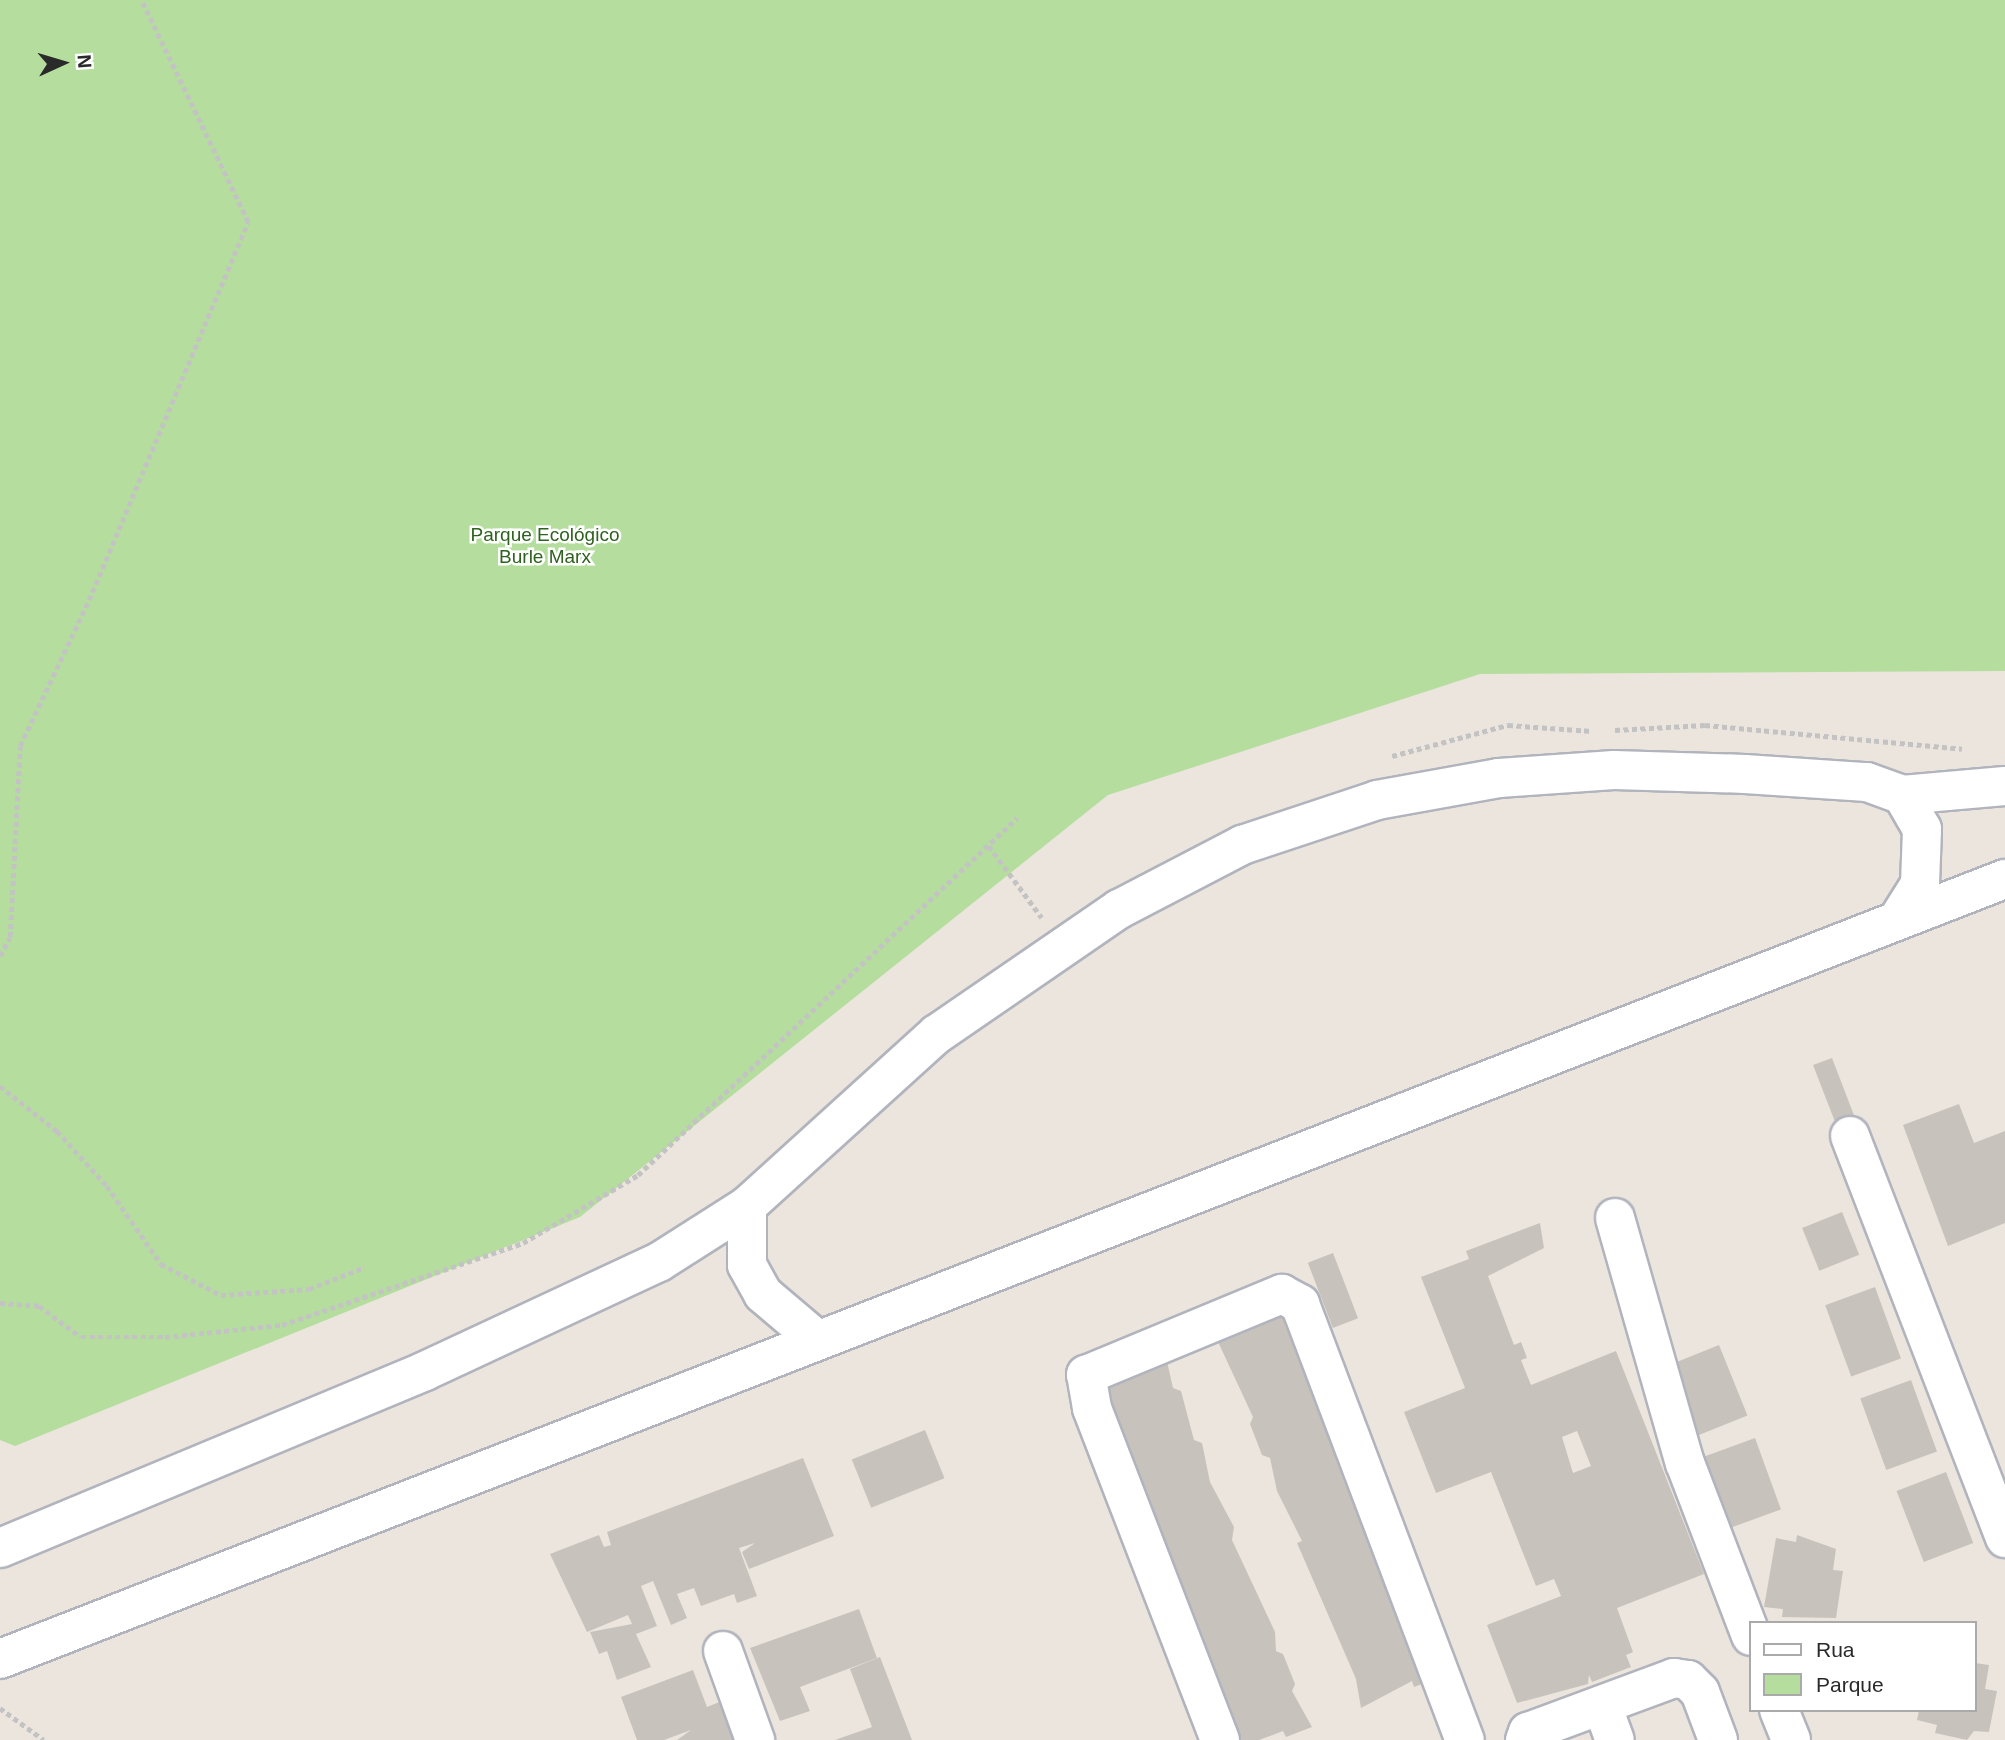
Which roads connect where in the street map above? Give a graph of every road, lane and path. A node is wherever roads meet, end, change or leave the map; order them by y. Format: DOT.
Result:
graph roads {
  1 [pos="141,0"];
  2 [pos="2005,786"];
  3 [pos="1902,795"];
  4 [pos="1017,818"];
  5 [pos="989,846"];
  6 [pos="2005,879"];
  7 [pos="1898,919"];
  8 [pos="1063,947"];
  9 [pos="0,956"];
  10 [pos="0,1086"];
  11 [pos="1850,1136"];
  12 [pos="747,1206"];
  13 [pos="1615,1218"];
  14 [pos="365,1267"];
  15 [pos="0,1303"];
  16 [pos="816,1339"];
  17 [pos="2005,1538"];
  18 [pos="0,1548"];
  19 [pos="1750,1633"];
  20 [pos="723,1651"];
  21 [pos="0,1659"];
  22 [pos="1602,1705"];
  23 [pos="0,1708"];
  24 [pos="1780,1712"];
  25 [pos="1453,1737"];
  26 [pos="44,1740"];
  27 [pos="755,1740"];
  28 [pos="1220,1740"];
  29 [pos="1525,1740"];
  30 [pos="1615,1740"];
  31 [pos="1718,1740"];
  32 [pos="1791,1740"];
  1 -- 9 [label="path"];
  2 -- 3 [label="street"];
  3 -- 7 [label="street"];
  3 -- 8 [label="street"];
  4 -- 5 [label="path"];
  5 -- 8 [label="path"];
  5 -- 15 [label="path"];
  6 -- 7 [label="street"];
  7 -- 16 [label="street"];
  8 -- 12 [label="street"];
  10 -- 14 [label="path"];
  11 -- 17 [label="street"];
  12 -- 16 [label="street"];
  12 -- 18 [label="street"];
  13 -- 19 [label="street"];
  16 -- 21 [label="street"];
  20 -- 27 [label="street"];
  22 -- 29 [label="street"];
  22 -- 30 [label="street"];
  22 -- 31 [label="street"];
  23 -- 26 [label="path"];
  24 -- 32 [label="street"];
  25 -- 28 [label="street"];
}
